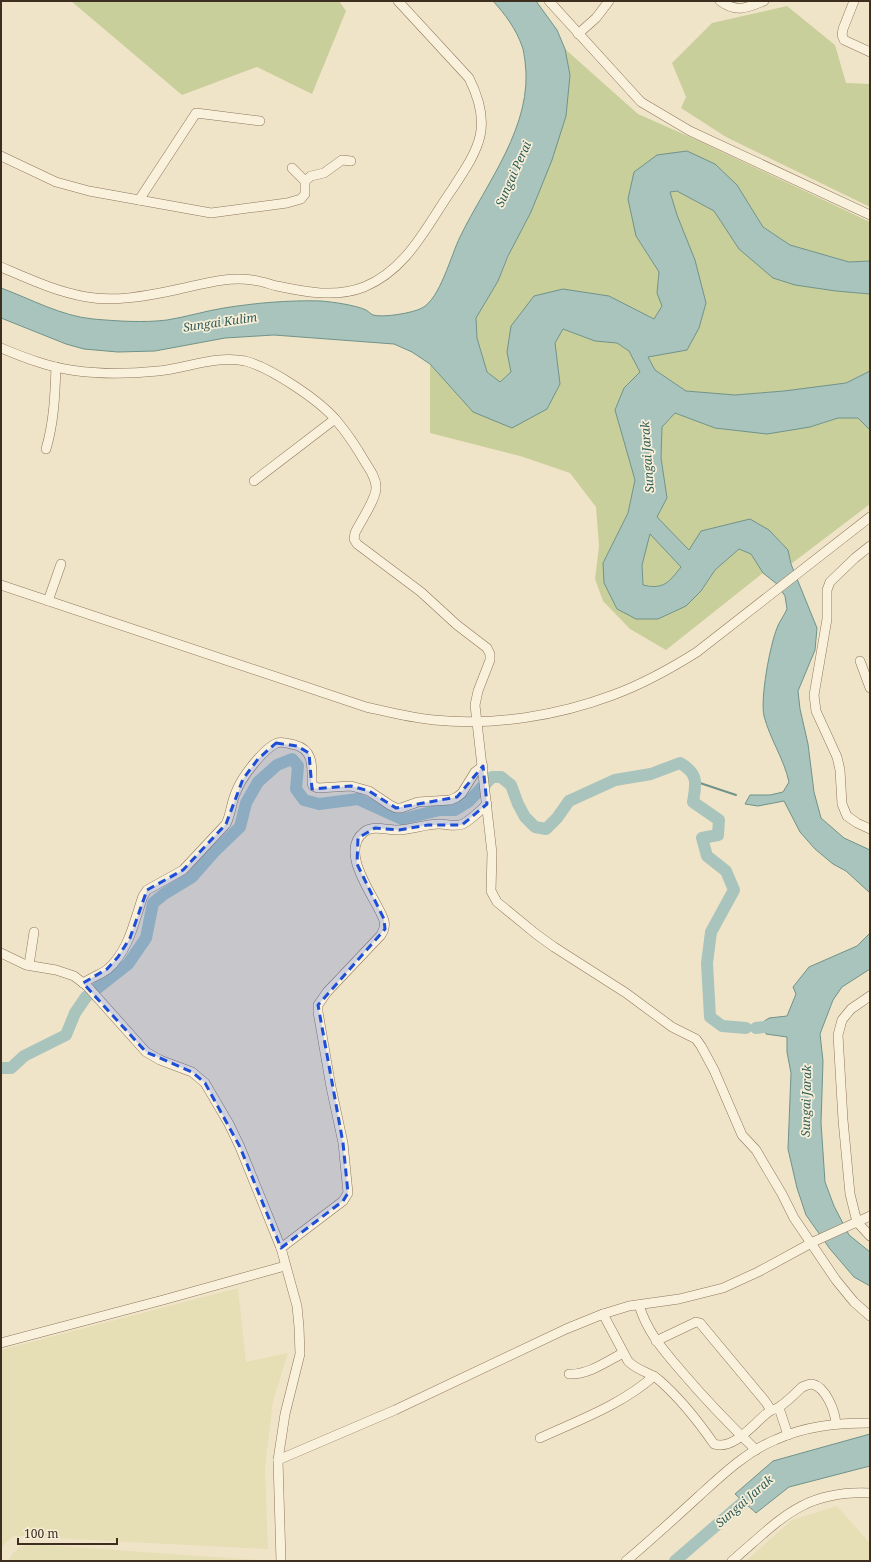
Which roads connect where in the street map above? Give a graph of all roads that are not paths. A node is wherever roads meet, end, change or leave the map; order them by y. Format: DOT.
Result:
graph roads {
  1 [pos="398,1"];
  2 [pos="549,1"];
  3 [pos="609,1"];
  4 [pos="720,1"];
  5 [pos="764,1"];
  6 [pos="854,1"];
  7 [pos="578,34"];
  8 [pos="870,52"];
  9 [pos="260,121"];
  10 [pos="1,156"];
  11 [pos="351,161"];
  12 [pos="292,168"];
  13 [pos="305,181"];
  14 [pos="139,200"];
  15 [pos="870,215"];
  16 [pos="1,266"];
  17 [pos="1,348"];
  18 [pos="56,366"];
  19 [pos="335,419"];
  20 [pos="46,449"];
  21 [pos="254,482"];
  22 [pos="870,517"];
  23 [pos="870,546"];
  24 [pos="61,564"];
  25 [pos="1,585"];
  26 [pos="48,601"];
  27 [pos="860,661"];
  28 [pos="870,688"];
  29 [pos="476,721"];
  30 [pos="483,769"];
  31 [pos="486,800"];
  32 [pos="870,829"];
  33 [pos="34,932"];
  34 [pos="1,953"];
  35 [pos="29,965"];
  36 [pos="85,984"];
  37 [pos="870,996"];
  38 [pos="870,1216"];
  39 [pos="853,1224"];
  40 [pos="870,1236"];
  41 [pos="812,1243"];
  42 [pos="281,1248"];
  43 [pos="285,1266"];
  44 [pos="639,1305"];
  45 [pos="603,1314"];
  46 [pos="870,1316"];
  47 [pos="656,1341"];
  48 [pos="1,1343"];
  49 [pos="623,1353"];
  50 [pos="569,1374"];
  51 [pos="654,1376"];
  52 [pos="775,1409"];
  53 [pos="870,1423"];
  54 [pos="836,1424"];
  55 [pos="788,1435"];
  56 [pos="742,1436"];
  57 [pos="540,1438"];
  58 [pos="756,1450"];
  59 [pos="278,1460"];
  60 [pos="870,1493"];
  61 [pos="281,1561"];
  62 [pos="626,1561"];
  63 [pos="732,1561"];
  1 -- 16 [label="street"];
  2 -- 7 [label="street"];
  3 -- 7 [label="street"];
  4 -- 5 [label="street"];
  6 -- 8 [label="street"];
  7 -- 15 [label="street"];
  9 -- 14 [label="street"];
  10 -- 14 [label="street"];
  11 -- 13 [label="street"];
  12 -- 13 [label="street"];
  13 -- 14 [label="street"];
  17 -- 18 [label="street"];
  18 -- 19 [label="street"];
  18 -- 20 [label="street"];
  19 -- 21 [label="street"];
  19 -- 29 [label="street"];
  22 -- 29 [label="street"];
  23 -- 32 [label="street"];
  24 -- 26 [label="street"];
  25 -- 26 [label="street"];
  26 -- 29 [label="street"];
  27 -- 28 [label="street"];
  29 -- 30 [label="street"];
  30 -- 31 [label="street"];
  30 -- 36 [label="street"];
  31 -- 41 [label="street"];
  31 -- 42 [label="street"];
  33 -- 35 [label="street"];
  34 -- 35 [label="street"];
  35 -- 36 [label="street"];
  36 -- 42 [label="street"];
  37 -- 39 [label="street"];
  38 -- 39 [label="street"];
  39 -- 40 [label="street"];
  39 -- 41 [label="street"];
  41 -- 44 [label="street"];
  41 -- 46 [label="street"];
  42 -- 43 [label="street"];
  43 -- 48 [label="street"];
  43 -- 59 [label="street"];
  44 -- 45 [label="street"];
  44 -- 47 [label="street"];
  45 -- 49 [label="street"];
  45 -- 59 [label="street"];
  47 -- 52 [label="street"];
  47 -- 56 [label="street"];
  49 -- 50 [label="street"];
  49 -- 51 [label="street"];
  51 -- 56 [label="street"];
  51 -- 57 [label="street"];
  52 -- 54 [label="street"];
  52 -- 55 [label="street"];
  52 -- 56 [label="street"];
  53 -- 54 [label="street"];
  54 -- 55 [label="street"];
  55 -- 58 [label="street"];
  56 -- 58 [label="street"];
  58 -- 62 [label="street"];
  59 -- 61 [label="street"];
  60 -- 63 [label="street"];
}
